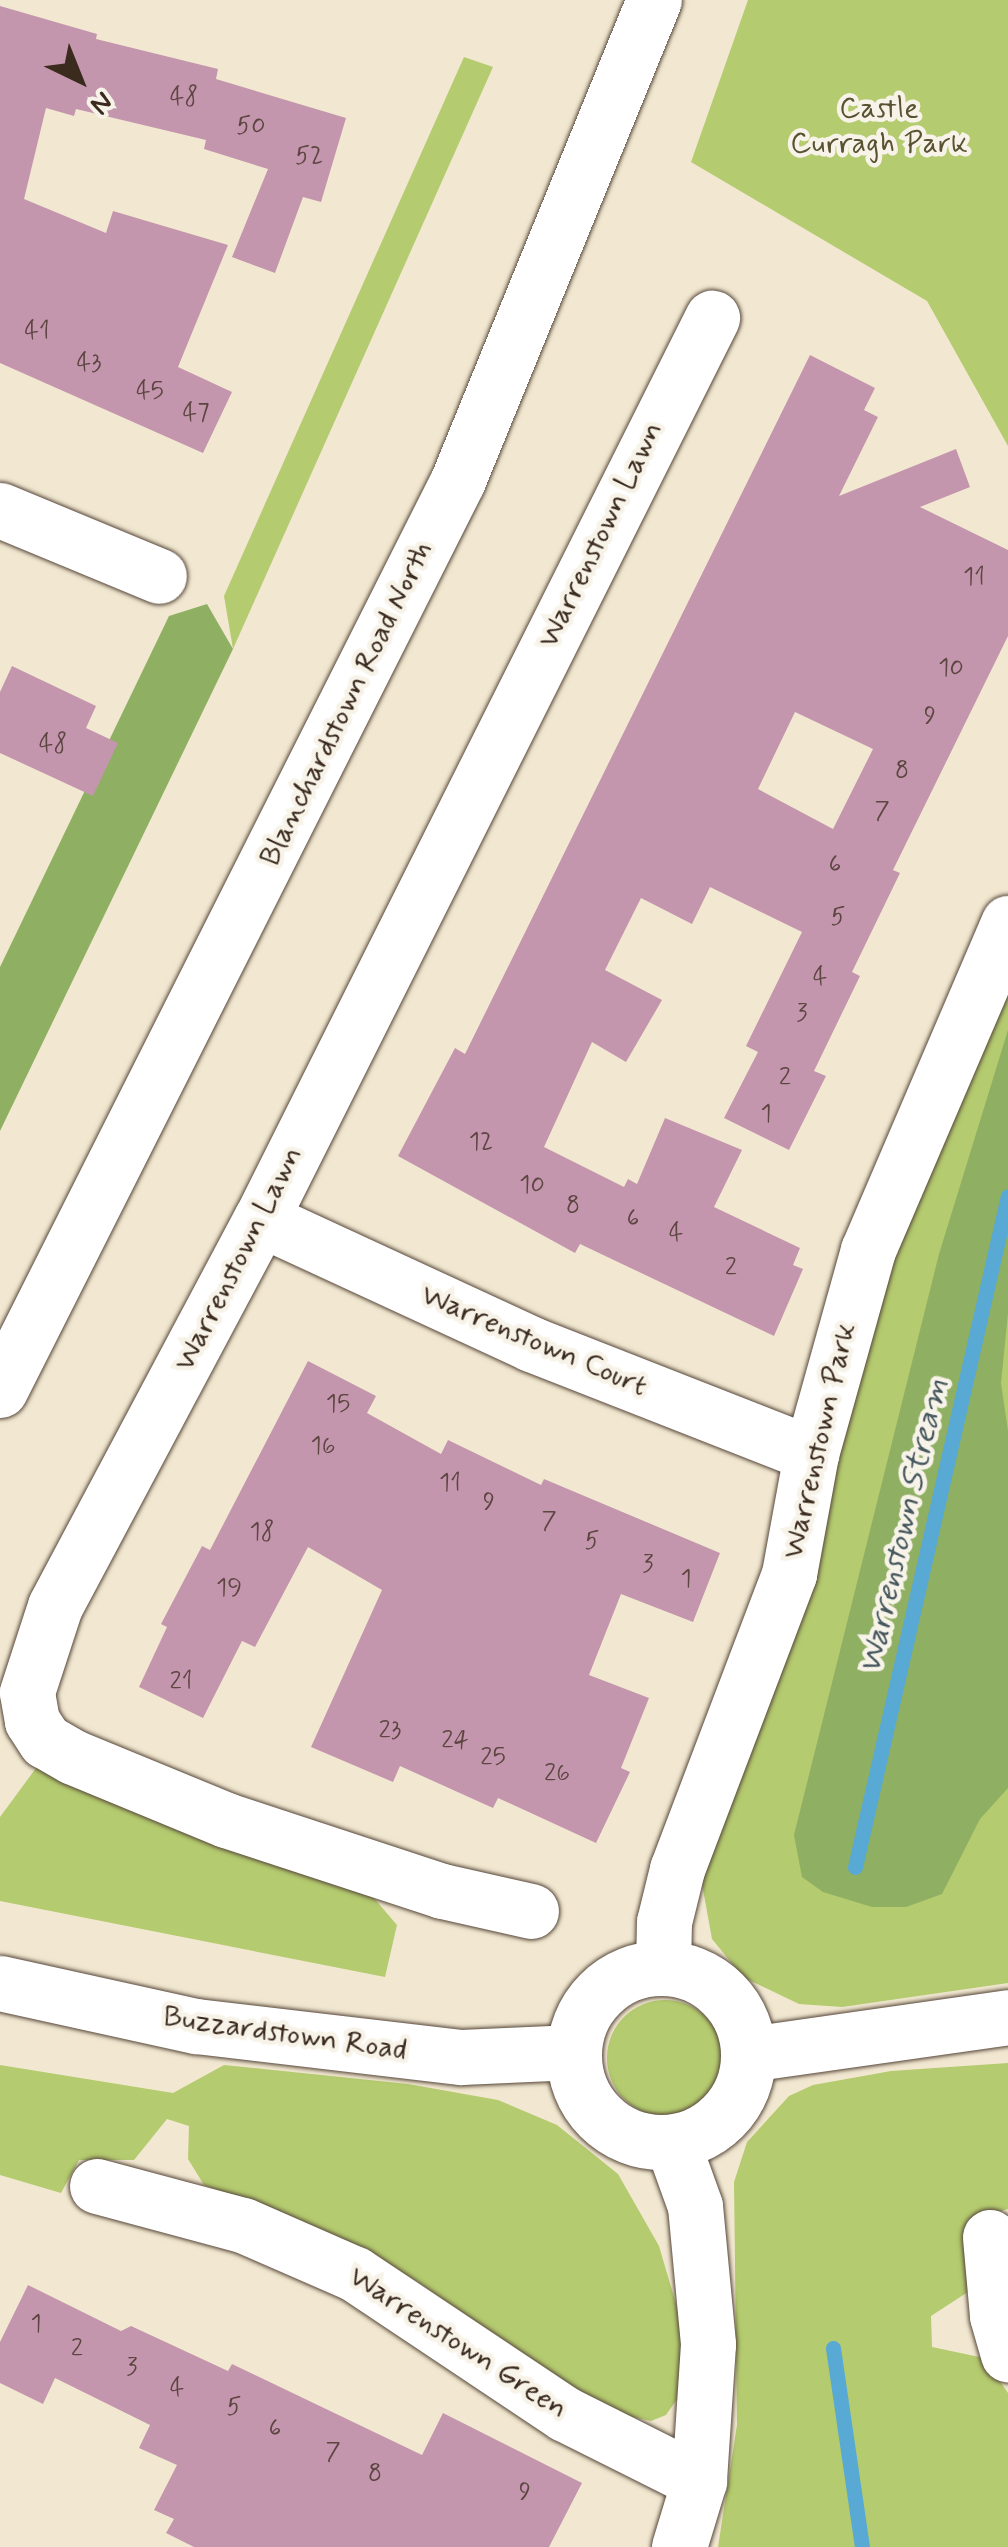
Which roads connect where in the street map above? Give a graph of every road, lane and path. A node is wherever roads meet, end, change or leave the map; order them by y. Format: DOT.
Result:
graph roads {
  1 [pos="654,0"];
  2 [pos="712,318"];
  3 [pos="0,510"];
  4 [pos="159,576"];
  5 [pos="1008,923"];
  6 [pos="261,1220"];
  7 [pos="0,1390"];
  8 [pos="810,1454"];
  9 [pos="532,1911"];
  10 [pos="662,1968"];
  11 [pos="0,1983"];
  12 [pos="1008,2017"];
  13 [pos="574,2052"];
  14 [pos="748,2054"];
  15 [pos="672,2142"];
  16 [pos="97,2186"];
  17 [pos="990,2237"];
  18 [pos="1008,2354"];
  19 [pos="698,2482"];
  20 [pos="679,2547"];
  1 -- 7 [label="street, Blanchardstown Road North"];
  2 -- 6 [label="street, Warrenstown Lawn"];
  3 -- 4 [label="street"];
  5 -- 8 [label="street, Warrenstown Park"];
  6 -- 8 [label="street, Warrenstown Court"];
  6 -- 9 [label="street, Warrenstown Lawn"];
  8 -- 10 [label="street, Warrenstown Park"];
  10 -- 13 [label="street"];
  10 -- 14 [label="street"];
  11 -- 13 [label="street, Buzzardstown Road"];
  12 -- 14 [label="street"];
  13 -- 15 [label="street"];
  14 -- 15 [label="street"];
  15 -- 19 [label="street"];
  16 -- 19 [label="street, Warrenstown Green"];
  17 -- 18 [label="street"];
  19 -- 20 [label="street"];
}
